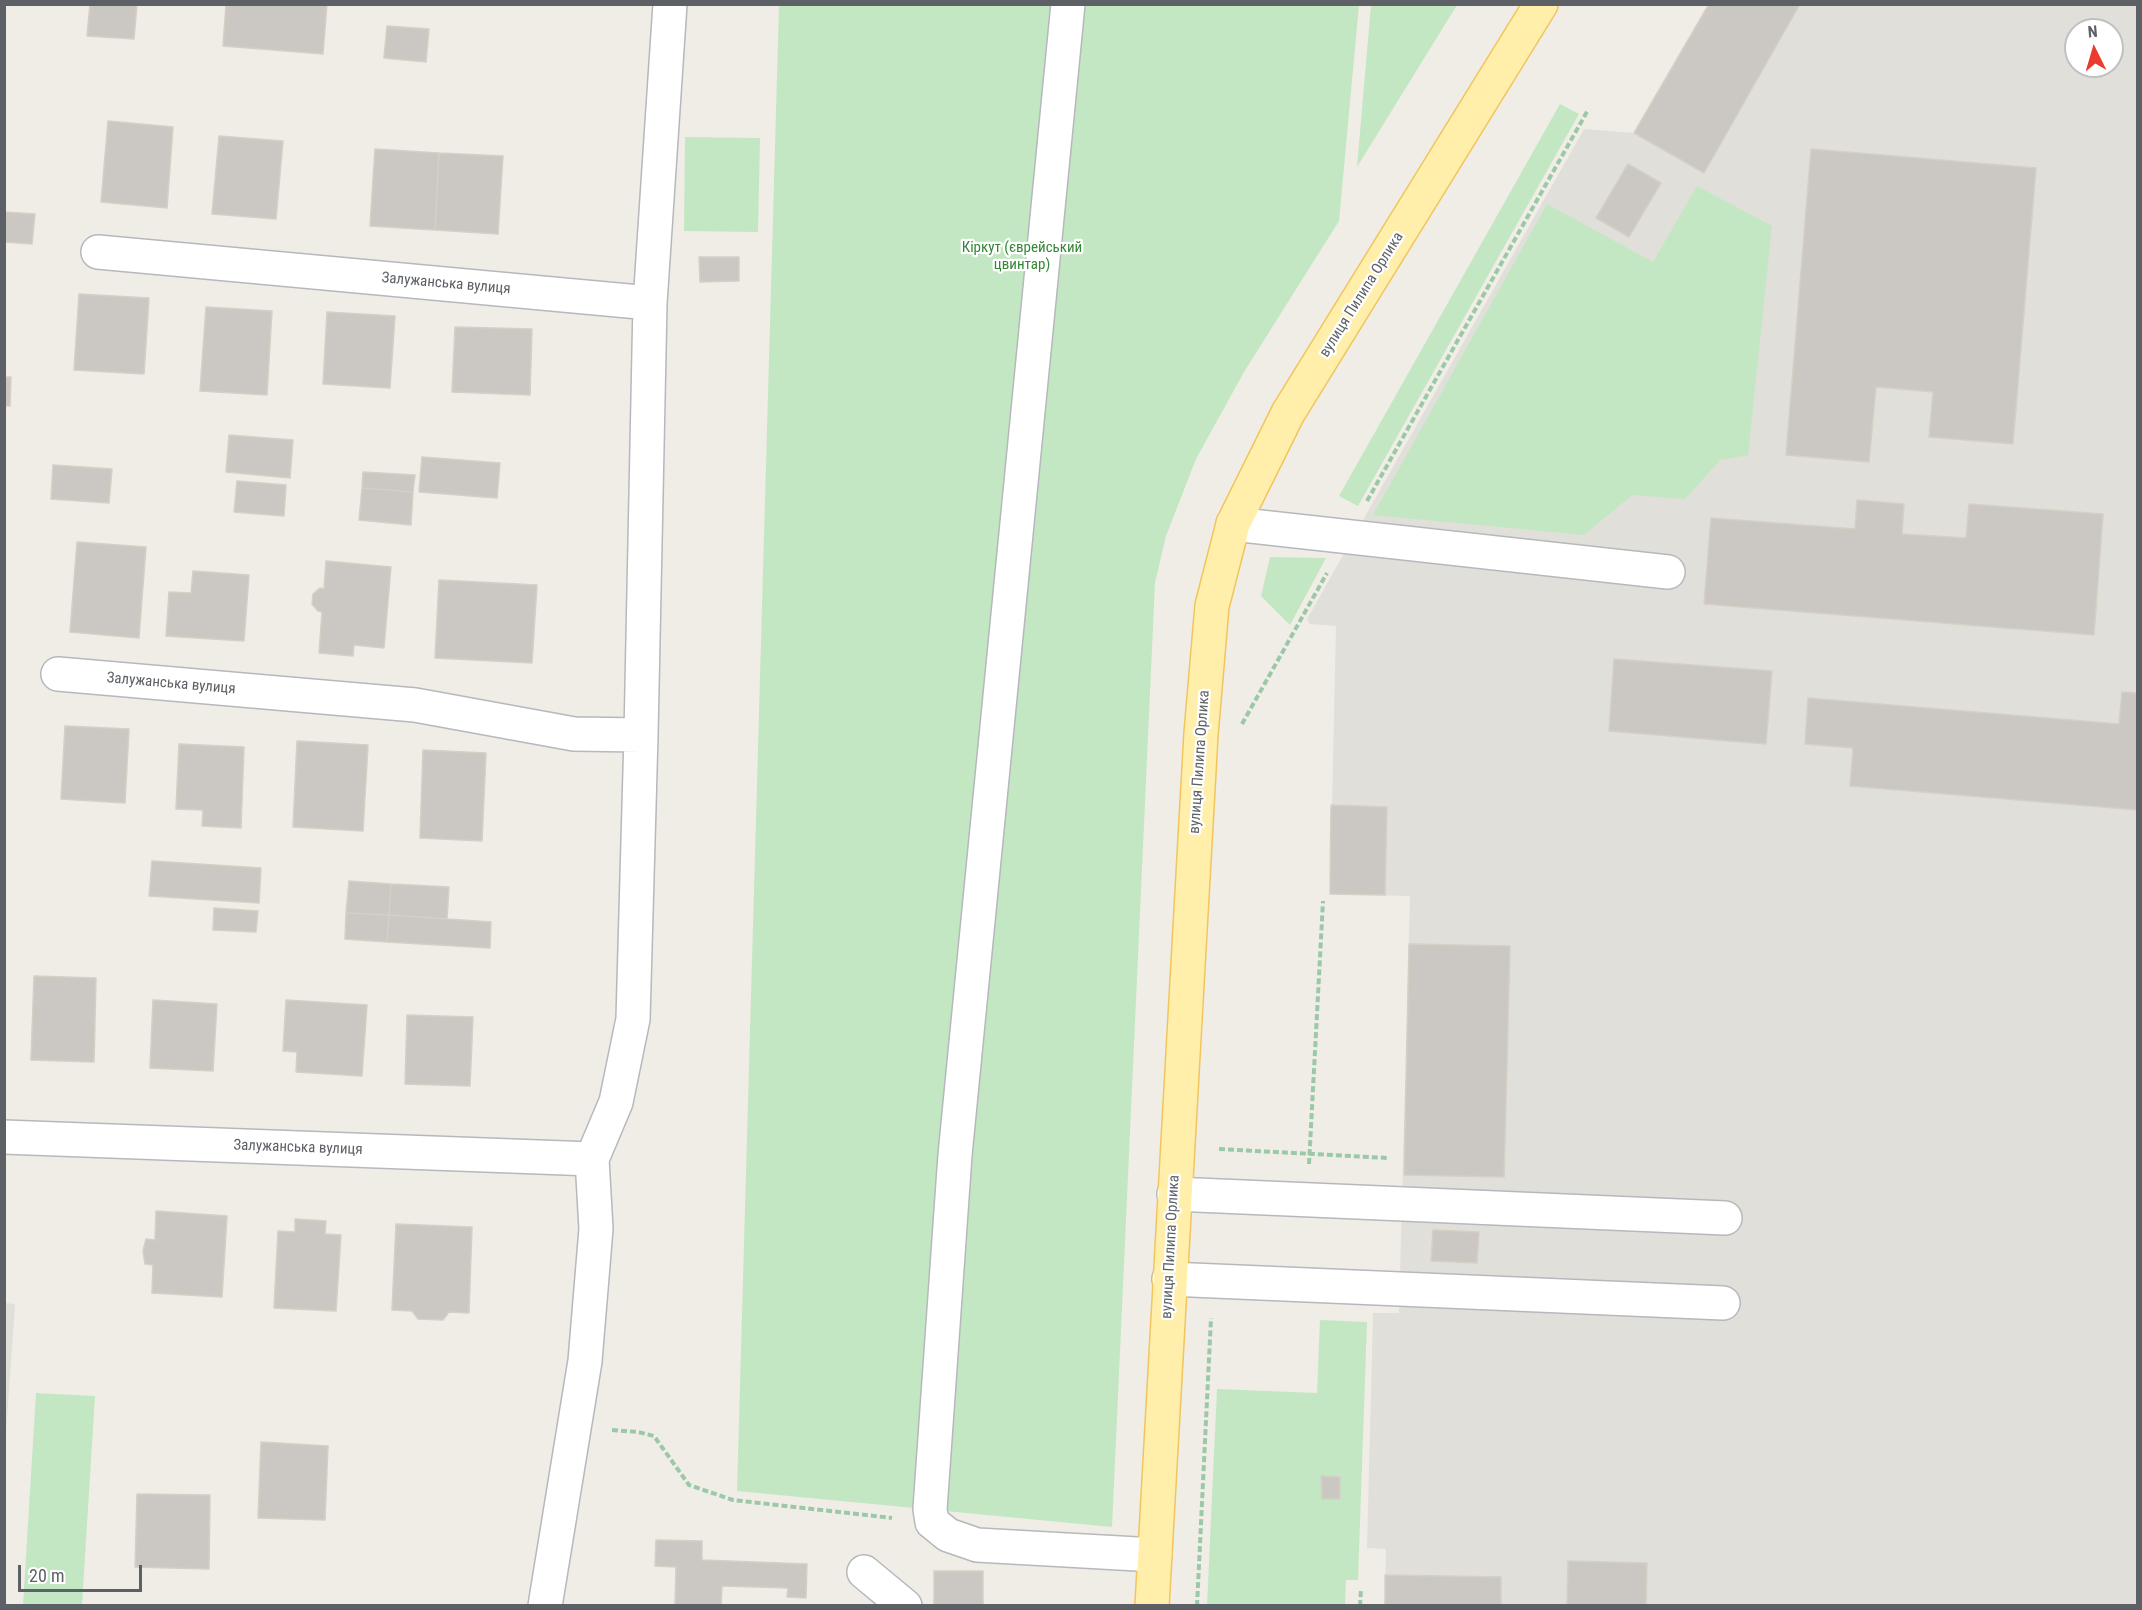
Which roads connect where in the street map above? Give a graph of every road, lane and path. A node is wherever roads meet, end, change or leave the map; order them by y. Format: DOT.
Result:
graph roads {
  1 [pos="670,4"];
  2 [pos="1068,4"];
  3 [pos="1541,4"];
  4 [pos="1588,110"];
  5 [pos="98,252"];
  6 [pos="650,303"];
  7 [pos="1233,524"];
  8 [pos="1348,536"];
  9 [pos="1668,572"];
  10 [pos="58,674"];
  11 [pos="1241,726"];
  12 [pos="641,735"];
  13 [pos="1323,901"];
  14 [pos="4,1137"];
  15 [pos="1310,1154"];
  16 [pos="1388,1158"];
  17 [pos="592,1159"];
  18 [pos="1174,1194"];
  19 [pos="1216,1196"];
  20 [pos="1308,1199"];
  21 [pos="1725,1218"];
  22 [pos="1169,1278"];
  23 [pos="1212,1280"];
  24 [pos="1723,1303"];
  25 [pos="574,1427"];
  26 [pos="932,1522"];
  27 [pos="1155,1556"];
  28 [pos="864,1572"];
  29 [pos="1361,1589"];
  30 [pos="544,1605"];
  31 [pos="905,1605"];
  32 [pos="1152,1605"];
  33 [pos="1197,1605"];
  34 [pos="1360,1605"];
  1 -- 6 [label="street"];
  2 -- 26 [label="street"];
  3 -- 7 [label="main road, вулиця Пилипа Орлика"];
  4 -- 8 [label="path"];
  5 -- 6 [label="street, Залужанська вулиця"];
  6 -- 12 [label="street"];
  7 -- 8 [label="street"];
  7 -- 18 [label="main road, вулиця Пилипа Орлика"];
  8 -- 9 [label="street"];
  8 -- 11 [label="path"];
  10 -- 12 [label="street, Залужанська вулиця"];
  12 -- 17 [label="street"];
  13 -- 15 [label="path"];
  14 -- 17 [label="street, Залужанська вулиця"];
  15 -- 16 [label="path"];
  15 -- 19 [label="path"];
  15 -- 20 [label="path"];
  17 -- 25 [label="street"];
  18 -- 19 [label="street"];
  18 -- 22 [label="main road, вулиця Пилипа Орлика"];
  19 -- 20 [label="street"];
  20 -- 21 [label="street"];
  22 -- 23 [label="street"];
  22 -- 27 [label="main road, вулиця Пилипа Орлика"];
  23 -- 24 [label="street"];
  23 -- 33 [label="path"];
  25 -- 26 [label="path"];
  25 -- 30 [label="street"];
  26 -- 27 [label="street"];
  27 -- 32 [label="main road, вулиця Пилипа Орлика"];
  28 -- 31 [label="street"];
  29 -- 34 [label="path"];
}
